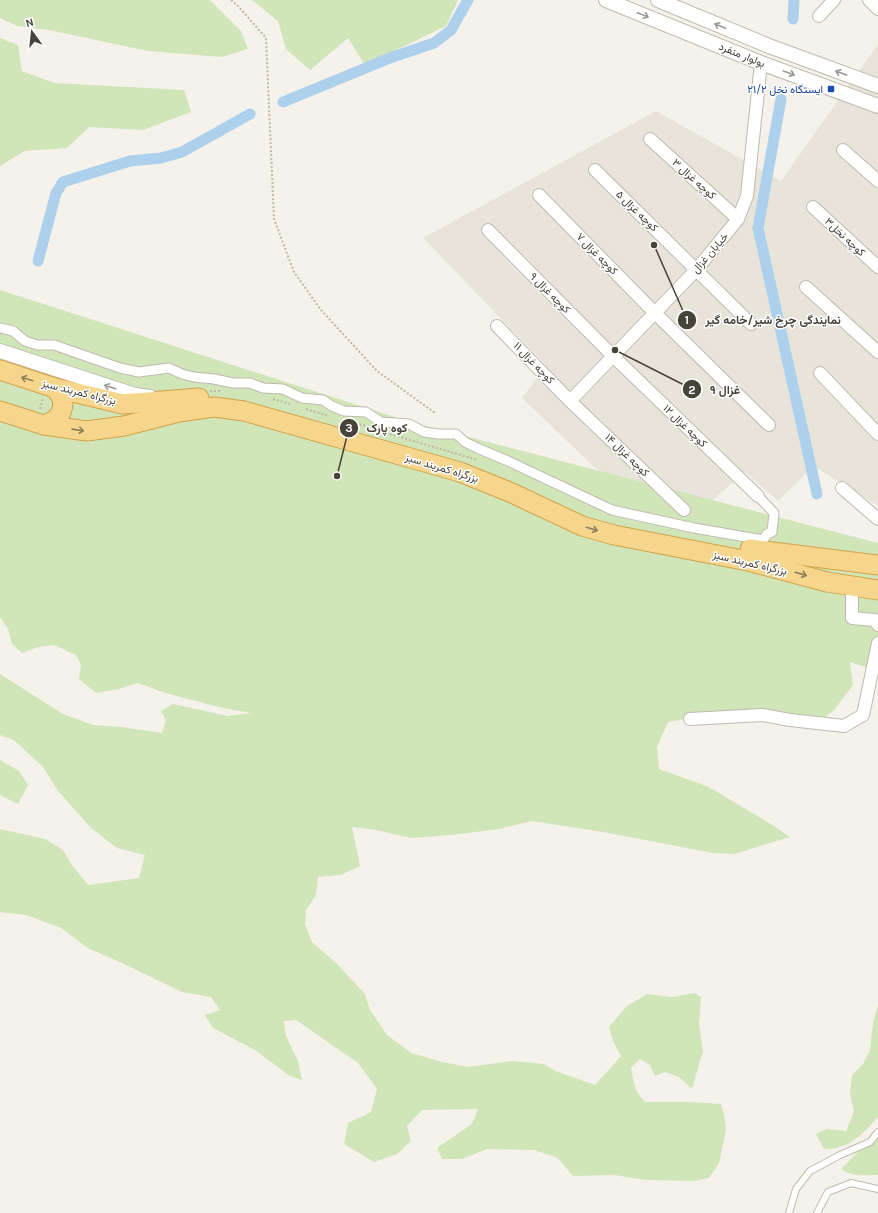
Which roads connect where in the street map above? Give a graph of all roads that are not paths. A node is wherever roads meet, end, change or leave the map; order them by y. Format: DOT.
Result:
graph roads {
  1 [pos="606,0"];
  2 [pos="658,0"];
  3 [pos="834,0"];
  4 [pos="869,0"];
  5 [pos="878,9"];
  6 [pos="819,16"];
  7 [pos="761,63"];
  8 [pos="878,86"];
  9 [pos="878,106"];
  10 [pos="650,139"];
  11 [pos="843,150"];
  12 [pos="595,170"];
  13 [pos="878,181"];
  14 [pos="539,196"];
  15 [pos="813,207"];
  16 [pos="738,219"];
  17 [pos="488,230"];
  18 [pos="878,267"];
  19 [pos="697,269"];
  20 [pos="806,287"];
  21 [pos="655,313"];
  22 [pos="752,324"];
  23 [pos="497,326"];
  24 [pos="0,328"];
  25 [pos="0,351"];
  26 [pos="878,352"];
  27 [pos="613,356"];
  28 [pos="0,370"];
  29 [pos="820,373"];
  30 [pos="55,388"];
  31 [pos="176,400"];
  32 [pos="570,401"];
  33 [pos="0,411"];
  34 [pos="44,425"];
  35 [pos="770,425"];
  36 [pos="878,434"];
  37 [pos="842,488"];
  38 [pos="758,496"];
  39 [pos="684,510"];
  40 [pos="878,519"];
  41 [pos="833,559"];
  42 [pos="878,565"];
  43 [pos="827,582"];
  44 [pos="852,586"];
  45 [pos="878,590"];
  46 [pos="878,625"];
  47 [pos="878,643"];
  48 [pos="690,719"];
  49 [pos="878,1132"];
  50 [pos="878,1189"];
  51 [pos="789,1213"];
  52 [pos="817,1213"];
  1 -- 7 [label="street, بولوار منفرد, one-way"];
  8 -- 2 [label="street, بولوار منفرد, one-way"];
  3 -- 6 [label="street"];
  4 -- 5 [label="street"];
  7 -- 9 [label="street, بولوار منفرد, one-way"];
  7 -- 16 [label="street, خیابان غزال"];
  10 -- 16 [label="street, کوچه غزال ۳"];
  11 -- 13 [label="street"];
  12 -- 19 [label="street, کوچه غزال ۵"];
  14 -- 21 [label="street, کوچه غزال ۷"];
  15 -- 18 [label="street, کوچه نخل۳"];
  16 -- 19 [label="street, خیابان غزال"];
  17 -- 27 [label="street, کوچه غزال ۹"];
  19 -- 21 [label="street, خیابان غزال"];
  19 -- 22 [label="street, کوچه غزال ۵"];
  20 -- 26 [label="street"];
  21 -- 27 [label="street, خیابان غزال"];
  21 -- 35 [label="street, کوچه غزال ۷"];
  23 -- 32 [label="street, کوچه غزال ۱۱"];
  24 -- 38 [label="street"];
  31 -- 25 [label="street, one-way"];
  27 -- 32 [label="street, خیابان غزال"];
  27 -- 38 [label="street, کوچه غزال ۱۲"];
  30 -- 28 [label="highway, بزرگراه کمربند سبز, one-way"];
  29 -- 36 [label="street"];
  30 -- 31 [label="highway, بزرگراه کمربند سبز"];
  30 -- 34 [label="highway"];
  31 -- 41 [label="highway, بزرگراه کمربند سبز"];
  32 -- 39 [label="street, کوچه غزال ۱۴"];
  33 -- 34 [label="highway, بزرگراه کمربند سبز"];
  34 -- 43 [label="highway, بزرگراه کمربند سبز, one-way"];
  37 -- 40 [label="street"];
  41 -- 42 [label="highway, بزرگراه کمربند سبز"];
  41 -- 43 [label="highway"];
  43 -- 44 [label="highway, بزرگراه کمربند سبز"];
  44 -- 45 [label="highway, بزرگراه کمربند سبز"];
  44 -- 46 [label="street"];
  47 -- 48 [label="street"];
  49 -- 51 [label="lane"];
  50 -- 52 [label="lane"];
}
